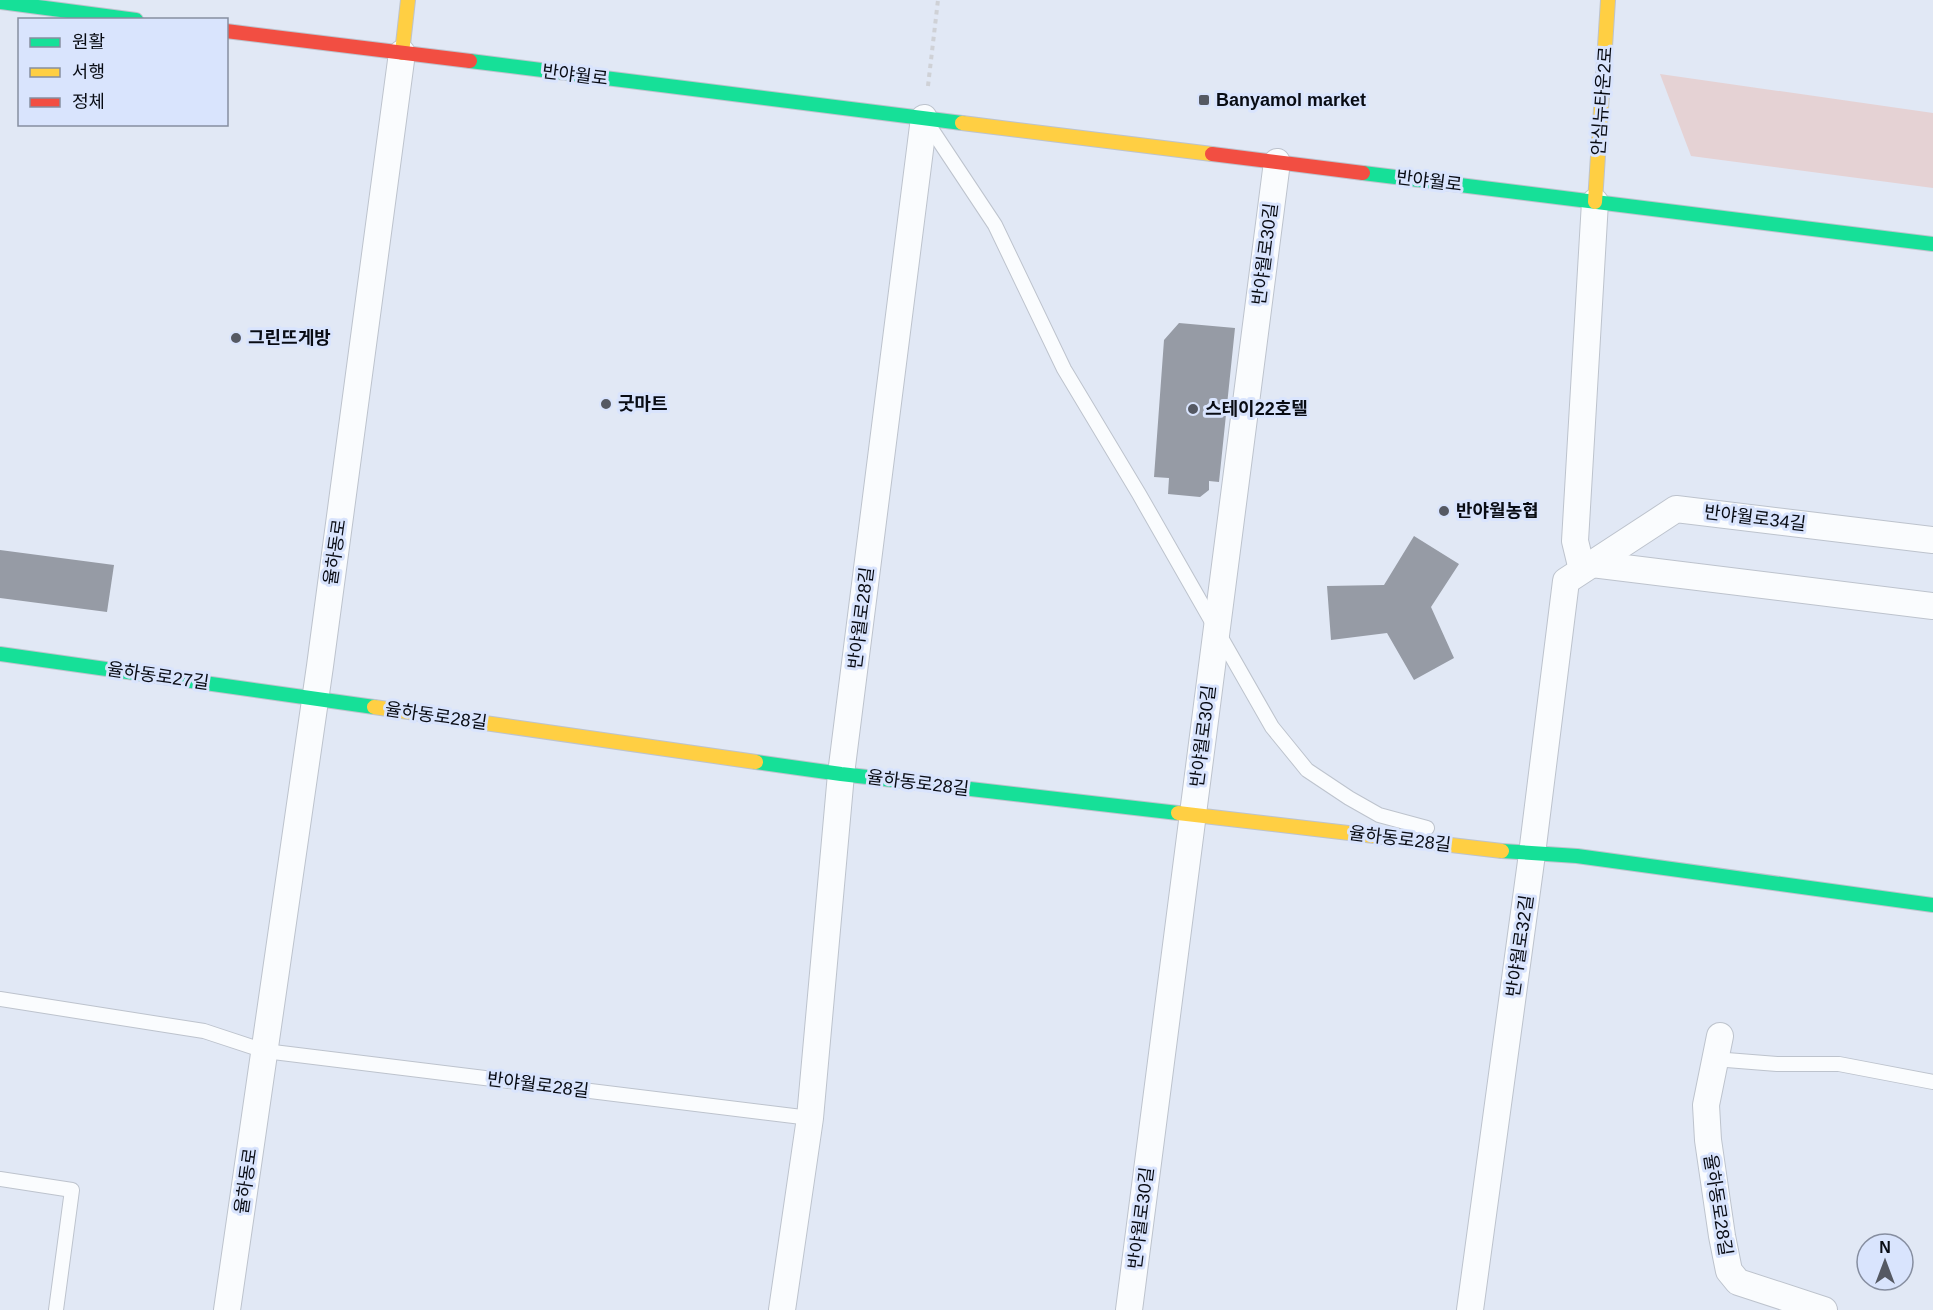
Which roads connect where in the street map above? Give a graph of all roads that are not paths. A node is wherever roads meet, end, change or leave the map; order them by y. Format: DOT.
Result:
graph roads {
  1 [pos="408,0"];
  2 [pos="1608,0"];
  3 [pos="0,3"];
  4 [pos="120,18"];
  5 [pos="228,31"];
  6 [pos="402,53"];
  7 [pos="924,118"];
  8 [pos="1277,162"];
  9 [pos="1595,202"];
  10 [pos="1933,244"];
  11 [pos="1933,540"];
  12 [pos="1580,572"];
  13 [pos="1933,606"];
  14 [pos="1217,630"];
  15 [pos="0,654"];
  16 [pos="315,698"];
  17 [pos="841,774"];
  18 [pos="1193,815"];
  19 [pos="1527,854"];
  20 [pos="1933,905"];
  21 [pos="0,999"];
  22 [pos="1717,1048"];
  23 [pos="265,1051"];
  24 [pos="1933,1082"];
  25 [pos="810,1118"];
  26 [pos="0,1179"];
  27 [pos="56,1310"];
  28 [pos="227,1310"];
  29 [pos="782,1310"];
  30 [pos="1129,1310"];
  31 [pos="1470,1310"];
  32 [pos="1824,1310"];
  1 -- 6 [label="street"];
  2 -- 9 [label="street, 안심뉴타운2로"];
  3 -- 4 [label="street"];
  5 -- 6 [label="street, 반야월로"];
  6 -- 7 [label="street, 반야월로"];
  6 -- 16 [label="street, 율하동로"];
  7 -- 8 [label="street, 반야월로"];
  7 -- 14 [label="lane"];
  7 -- 17 [label="street, 반야월로28길"];
  8 -- 9 [label="street, 반야월로"];
  8 -- 14 [label="street, 반야월로30길"];
  9 -- 10 [label="street, 반야월로"];
  9 -- 12 [label="street"];
  11 -- 12 [label="street, 반야월로34길"];
  12 -- 13 [label="street"];
  12 -- 19 [label="street, 반야월로32길"];
  14 -- 18 [label="street, 반야월로30길"];
  14 -- 19 [label="lane, 율하동로28길"];
  15 -- 16 [label="street, 율하동로27길"];
  16 -- 17 [label="street, 율하동로28길"];
  16 -- 23 [label="street, 율하동로"];
  17 -- 18 [label="street, 율하동로28길"];
  17 -- 25 [label="street, 반야월로28길"];
  18 -- 19 [label="street, 율하동로28길"];
  18 -- 30 [label="street, 반야월로30길"];
  19 -- 20 [label="street, 율하동로28길"];
  19 -- 31 [label="street, 반야월로32길"];
  21 -- 23 [label="lane"];
  22 -- 24 [label="lane"];
  22 -- 32 [label="street, 율하동로28길"];
  23 -- 25 [label="lane, 반야월로28길"];
  23 -- 28 [label="street, 율하동로"];
  25 -- 29 [label="street, 반야월로28길"];
  26 -- 27 [label="lane"];
}
